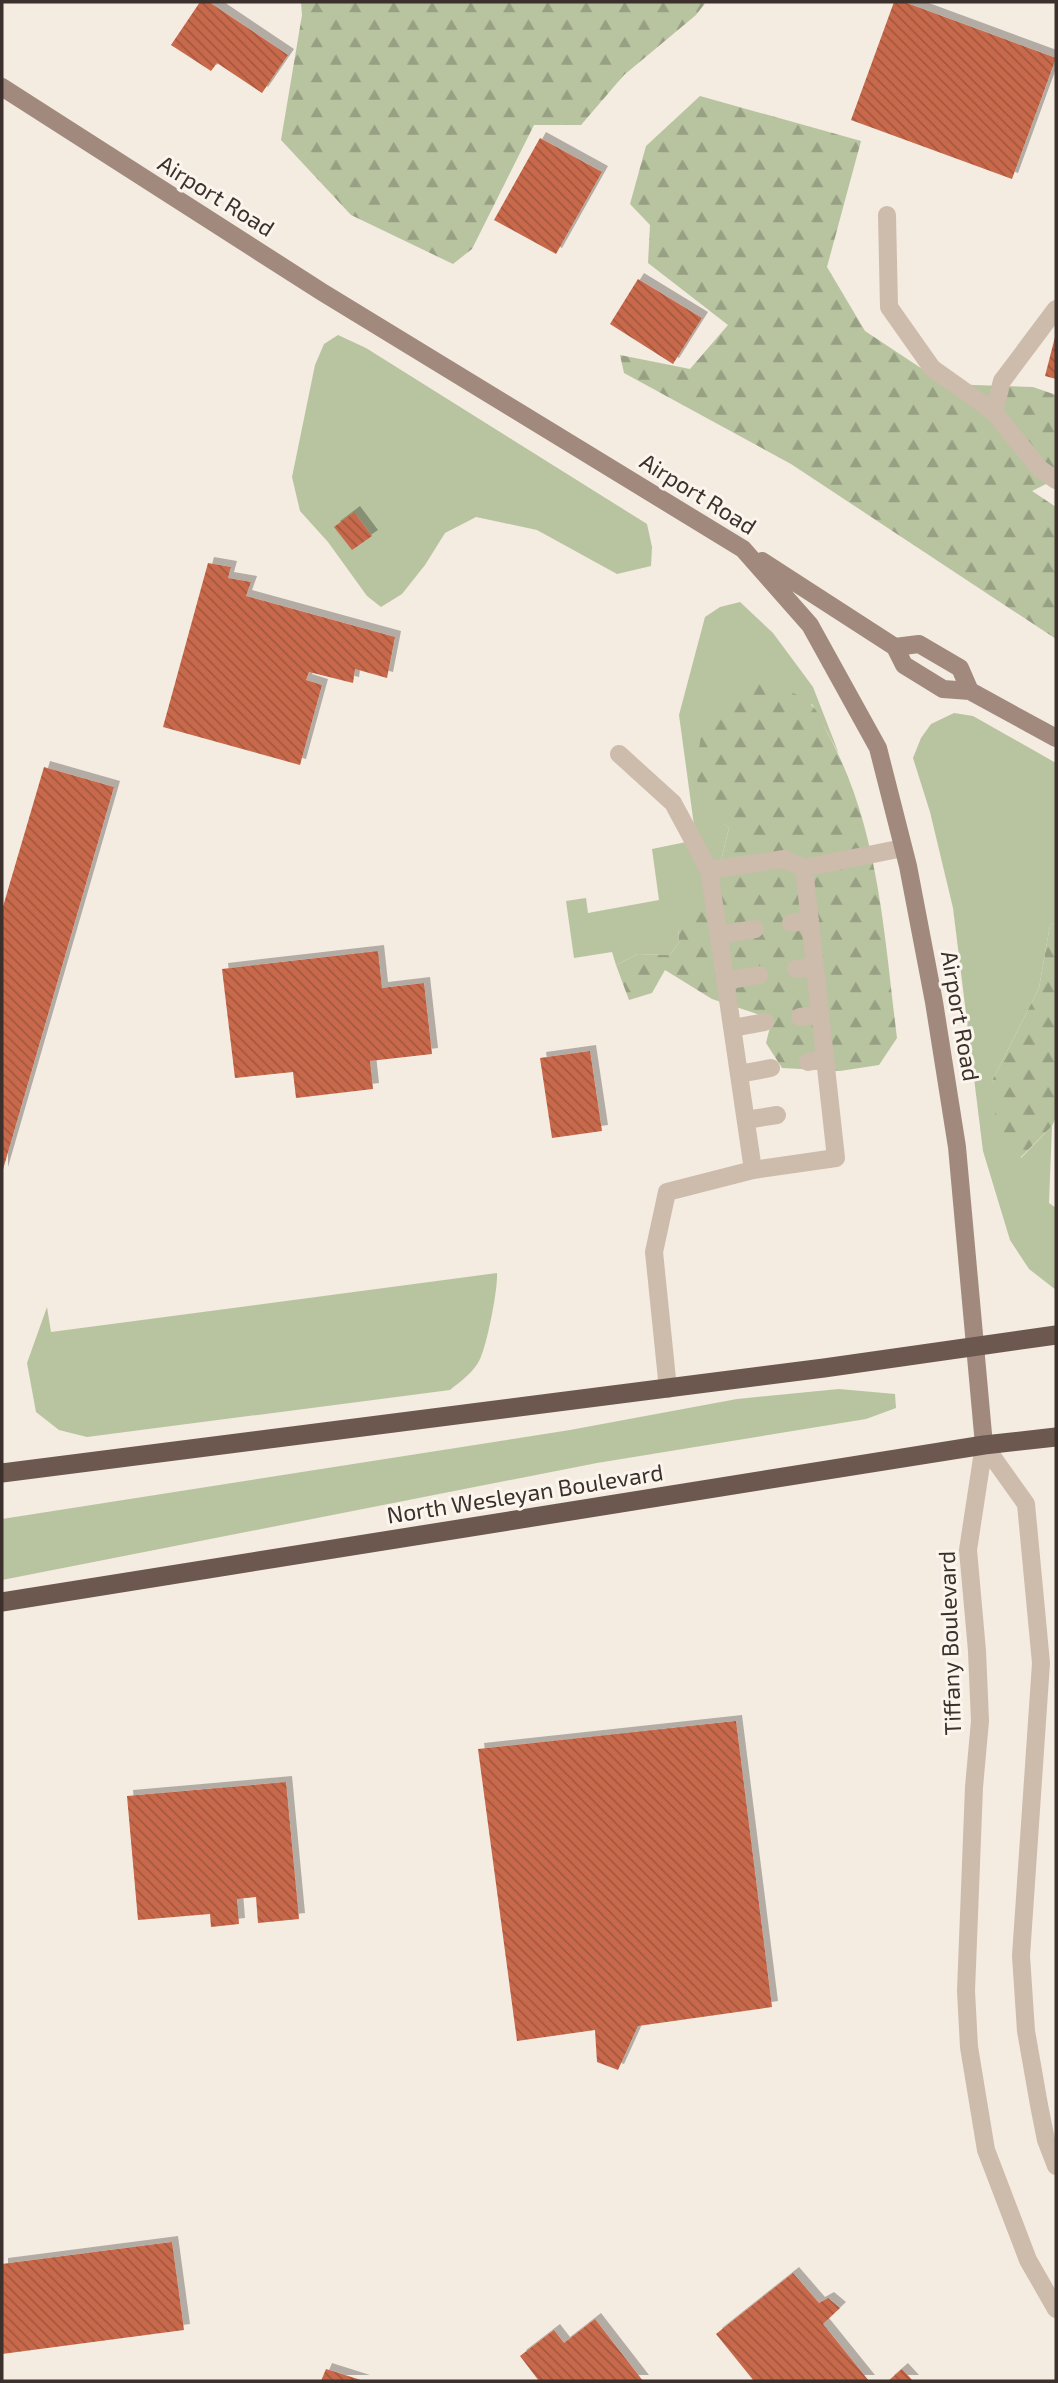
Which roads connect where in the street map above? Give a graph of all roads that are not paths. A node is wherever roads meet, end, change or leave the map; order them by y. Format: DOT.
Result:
graph roads {
  1 [pos="2,87"];
  2 [pos="887,215"];
  3 [pos="1056,309"];
  4 [pos="993,412"];
  5 [pos="1056,480"];
  6 [pos="743,549"];
  7 [pos="895,647"];
  8 [pos="970,691"];
  9 [pos="1054,733"];
  10 [pos="619,754"];
  11 [pos="903,848"];
  12 [pos="804,868"];
  13 [pos="709,870"];
  14 [pos="810,920"];
  15 [pos="791,923"];
  16 [pos="755,929"];
  17 [pos="719,935"];
  18 [pos="815,966"];
  19 [pos="796,969"];
  20 [pos="759,975"];
  21 [pos="726,981"];
  22 [pos="820,1014"];
  23 [pos="800,1017"];
  24 [pos="765,1022"];
  25 [pos="733,1028"];
  26 [pos="771,1068"];
  27 [pos="739,1074"];
  28 [pos="777,1115"];
  29 [pos="746,1120"];
  30 [pos="753,1170"];
  31 [pos="1056,1335"];
  32 [pos="977,1347"];
  33 [pos="668,1389"];
  34 [pos="1056,1437"];
  35 [pos="984,1445"];
  36 [pos="2,1473"];
  37 [pos="2,1602"];
  38 [pos="1051,2137"];
  39 [pos="1056,2166"];
  40 [pos="1056,2309"];
  1 -- 6 [label="main road, Airport Road"];
  2 -- 4 [label="street"];
  3 -- 4 [label="street"];
  4 -- 5 [label="street"];
  6 -- 7 [label="main road"];
  6 -- 11 [label="main road, Airport Road"];
  7 -- 8 [label="main road"];
  7 -- 8 [label="main road"];
  8 -- 9 [label="main road"];
  10 -- 13 [label="street"];
  11 -- 12 [label="street"];
  11 -- 32 [label="main road, Airport Road"];
  12 -- 13 [label="street"];
  12 -- 14 [label="street"];
  13 -- 17 [label="street"];
  14 -- 15 [label="street"];
  14 -- 18 [label="street"];
  16 -- 17 [label="street"];
  17 -- 21 [label="street"];
  18 -- 19 [label="street"];
  18 -- 22 [label="street"];
  20 -- 21 [label="street"];
  21 -- 25 [label="street"];
  22 -- 23 [label="street"];
  22 -- 30 [label="street"];
  24 -- 25 [label="street"];
  25 -- 27 [label="street"];
  26 -- 27 [label="street"];
  27 -- 29 [label="street"];
  28 -- 29 [label="street"];
  29 -- 30 [label="street"];
  30 -- 33 [label="street"];
  31 -- 32 [label="highway"];
  32 -- 33 [label="highway"];
  32 -- 35 [label="main road, Airport Road"];
  33 -- 36 [label="highway"];
  34 -- 35 [label="highway, North Wesleyan Boulevard"];
  35 -- 37 [label="highway, North Wesleyan Boulevard"];
  35 -- 38 [label="street"];
  35 -- 40 [label="street, Tiffany Boulevard"];
  38 -- 39 [label="street"];
}
